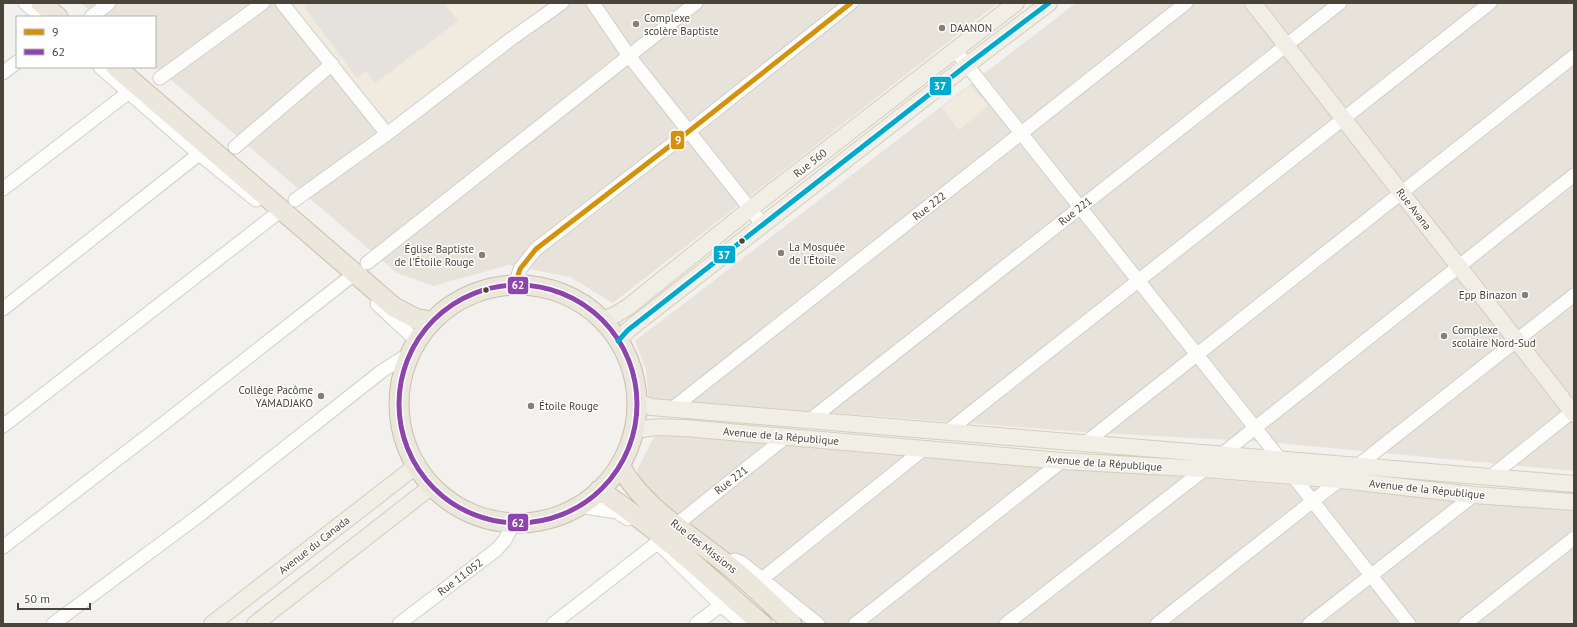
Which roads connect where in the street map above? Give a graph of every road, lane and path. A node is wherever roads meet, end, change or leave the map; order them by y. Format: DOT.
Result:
graph roads {
  1 [pos="25,3"];
  2 [pos="41,3"];
  3 [pos="109,3"];
  4 [pos="263,3"];
  5 [pos="282,3"];
  6 [pos="562,3"];
  7 [pos="593,3"];
  8 [pos="696,3"];
  9 [pos="851,3"];
  10 [pos="1016,3"];
  11 [pos="1049,3"];
  12 [pos="1186,3"];
  13 [pos="1253,3"];
  14 [pos="1340,3"];
  15 [pos="1490,3"];
  16 [pos="40,16"];
  17 [pos="57,16"];
  18 [pos="92,16"];
  19 [pos="1286,45"];
  20 [pos="955,50"];
  21 [pos="629,56"];
  22 [pos="1574,56"];
  23 [pos="16,63"];
  24 [pos="332,64"];
  25 [pos="967,65"];
  26 [pos="101,68"];
  27 [pos="117,68"];
  28 [pos="3,73"];
  29 [pos="160,78"];
  30 [pos="129,92"];
  31 [pos="1344,119"];
  32 [pos="688,132"];
  33 [pos="1021,133"];
  34 [pos="387,134"];
  35 [pos="236,147"];
  36 [pos="199,154"];
  37 [pos="1574,175"];
  38 [pos="3,189"];
  39 [pos="1401,193"];
  40 [pos="295,200"];
  41 [pos="1080,207"];
  42 [pos="750,209"];
  43 [pos="275,215"];
  44 [pos="763,225"];
  45 [pos="367,263"];
  46 [pos="1458,266"];
  47 [pos="349,278"];
  48 [pos="1138,281"];
  49 [pos="515,286"];
  50 [pos="1574,295"];
  51 [pos="3,309"];
  52 [pos="602,320"];
  53 [pos="432,321"];
  54 [pos="1516,340"];
  55 [pos="618,341"];
  56 [pos="413,347"];
  57 [pos="1197,354"];
  58 [pos="637,401"];
  59 [pos="673,408"];
  60 [pos="1573,412"];
  61 [pos="810,420"];
  62 [pos="3,426"];
  63 [pos="1256,428"];
  64 [pos="634,431"];
  65 [pos="948,432"];
  66 [pos="787,436"];
  67 [pos="1084,444"];
  68 [pos="925,448"];
  69 [pos="1221,455"];
  70 [pos="1280,459"];
  71 [pos="1062,461"];
  72 [pos="620,465"];
  73 [pos="416,466"];
  74 [pos="1358,466"];
  75 [pos="1205,469"];
  76 [pos="1293,476"];
  77 [pos="1489,478"];
  78 [pos="1340,480"];
  79 [pos="1574,484"];
  80 [pos="432,486"];
  81 [pos="599,490"];
  82 [pos="1474,495"];
  83 [pos="1312,501"];
  84 [pos="1574,502"];
  85 [pos="578,506"];
  86 [pos="514,522"];
  87 [pos="676,524"];
  88 [pos="1574,538"];
  89 [pos="657,543"];
  90 [pos="3,547"];
  91 [pos="724,562"];
  92 [pos="1371,575"];
  93 [pos="762,579"];
  94 [pos="720,605"];
  95 [pos="53,624"];
  96 [pos="212,624"];
  97 [pos="255,624"];
  98 [pos="399,624"];
  99 [pos="553,624"];
  100 [pos="696,624"];
  101 [pos="743,624"];
  102 [pos="762,624"];
  103 [pos="792,624"];
  104 [pos="818,624"];
  105 [pos="855,624"];
  106 [pos="1006,624"];
  107 [pos="1158,624"];
  108 [pos="1309,624"];
  109 [pos="1409,624"];
  110 [pos="1465,624"];
  1 -- 16 [label="street"];
  2 -- 17 [label="highway"];
  3 -- 18 [label="street"];
  4 -- 29 [label="street"];
  5 -- 24 [label="street"];
  6 -- 34 [label="street"];
  7 -- 21 [label="street"];
  8 -- 21 [label="street"];
  9 -- 32 [label="street"];
  10 -- 20 [label="main road, Rue 560"];
  11 -- 25 [label="main road, Rue 560"];
  12 -- 33 [label="street, Rue 222"];
  13 -- 19 [label="main road, Rue Avana"];
  14 -- 19 [label="street, Rue 221"];
  15 -- 31 [label="street"];
  19 -- 31 [label="main road, Rue Avana"];
  19 -- 41 [label="street, Rue 221"];
  20 -- 25 [label="street"];
  20 -- 42 [label="main road, Rue 560"];
  21 -- 32 [label="street"];
  21 -- 45 [label="street"];
  22 -- 39 [label="street"];
  23 -- 28 [label="street"];
  24 -- 34 [label="street"];
  24 -- 35 [label="street"];
  25 -- 33 [label="street"];
  25 -- 44 [label="main road, Rue 560"];
  26 -- 30 [label="street"];
  27 -- 53 [label="highway"];
  30 -- 36 [label="street"];
  30 -- 38 [label="street"];
  31 -- 39 [label="main road, Rue Avana"];
  31 -- 48 [label="street"];
  32 -- 42 [label="street"];
  32 -- 49 [label="street"];
  33 -- 41 [label="street"];
  33 -- 59 [label="street, Rue 222"];
  34 -- 40 [label="street"];
  36 -- 43 [label="street"];
  36 -- 51 [label="street"];
  37 -- 46 [label="street"];
  39 -- 46 [label="main road, Rue Avana"];
  39 -- 57 [label="street"];
  41 -- 48 [label="street"];
  41 -- 61 [label="street, Rue 221"];
  42 -- 44 [label="street"];
  42 -- 52 [label="main road, Rue 560"];
  43 -- 47 [label="street"];
  43 -- 62 [label="street"];
  44 -- 55 [label="main road, Rue 560"];
  46 -- 54 [label="main road, Rue Avana"];
  46 -- 63 [label="street"];
  47 -- 56 [label="street"];
  47 -- 90 [label="street"];
  48 -- 57 [label="street"];
  48 -- 65 [label="street"];
  49 -- 52 [label="highway"];
  49 -- 53 [label="highway"];
  50 -- 54 [label="street"];
  52 -- 55 [label="highway"];
  53 -- 56 [label="highway"];
  54 -- 60 [label="main road, Rue Avana"];
  54 -- 74 [label="street"];
  55 -- 58 [label="highway"];
  56 -- 73 [label="highway"];
  56 -- 95 [label="street"];
  57 -- 63 [label="street"];
  57 -- 67 [label="street"];
  58 -- 59 [label="main road, Avenue de la République"];
  58 -- 64 [label="highway"];
  59 -- 61 [label="main road, Avenue de la République"];
  60 -- 77 [label="street"];
  61 -- 65 [label="main road, Avenue de la République"];
  63 -- 69 [label="street"];
  63 -- 70 [label="street"];
  64 -- 66 [label="main road, Avenue de la République"];
  64 -- 72 [label="highway"];
  65 -- 67 [label="main road, Avenue de la République"];
  66 -- 68 [label="main road, Avenue de la République"];
  66 -- 87 [label="street, Rue 221"];
  67 -- 69 [label="main road, Avenue de la République"];
  68 -- 71 [label="main road, Avenue de la République"];
  68 -- 93 [label="street"];
  69 -- 70 [label="main road, Avenue de la République"];
  70 -- 74 [label="main road, Avenue de la République"];
  71 -- 75 [label="main road, Avenue de la République"];
  71 -- 105 [label="street"];
  72 -- 81 [label="highway"];
  72 -- 87 [label="highway, Rue des Missions"];
  73 -- 80 [label="highway"];
  73 -- 96 [label="main road, Avenue du Canada"];
  74 -- 77 [label="main road, Avenue de la République"];
  74 -- 78 [label="street"];
  75 -- 76 [label="main road, Avenue de la République"];
  75 -- 106 [label="street"];
  76 -- 78 [label="main road, Avenue de la République"];
  76 -- 83 [label="street"];
  77 -- 79 [label="main road, Avenue de la République"];
  78 -- 82 [label="main road, Avenue de la République"];
  78 -- 83 [label="street"];
  80 -- 86 [label="highway"];
  80 -- 97 [label="main road"];
  81 -- 85 [label="highway"];
  81 -- 102 [label="highway, Rue des Missions"];
  82 -- 84 [label="main road, Avenue de la République"];
  82 -- 92 [label="street"];
  83 -- 92 [label="street"];
  83 -- 107 [label="street"];
  85 -- 86 [label="highway"];
  85 -- 89 [label="street"];
  86 -- 98 [label="street, Rue 11.052"];
  87 -- 91 [label="highway, Rue des Missions"];
  88 -- 110 [label="street"];
  89 -- 94 [label="street"];
  89 -- 99 [label="street"];
  91 -- 93 [label="street"];
  91 -- 103 [label="highway, Rue des Missions"];
  92 -- 108 [label="street"];
  92 -- 109 [label="street"];
  93 -- 104 [label="street"];
  94 -- 100 [label="street"];
  94 -- 101 [label="street"];
}
